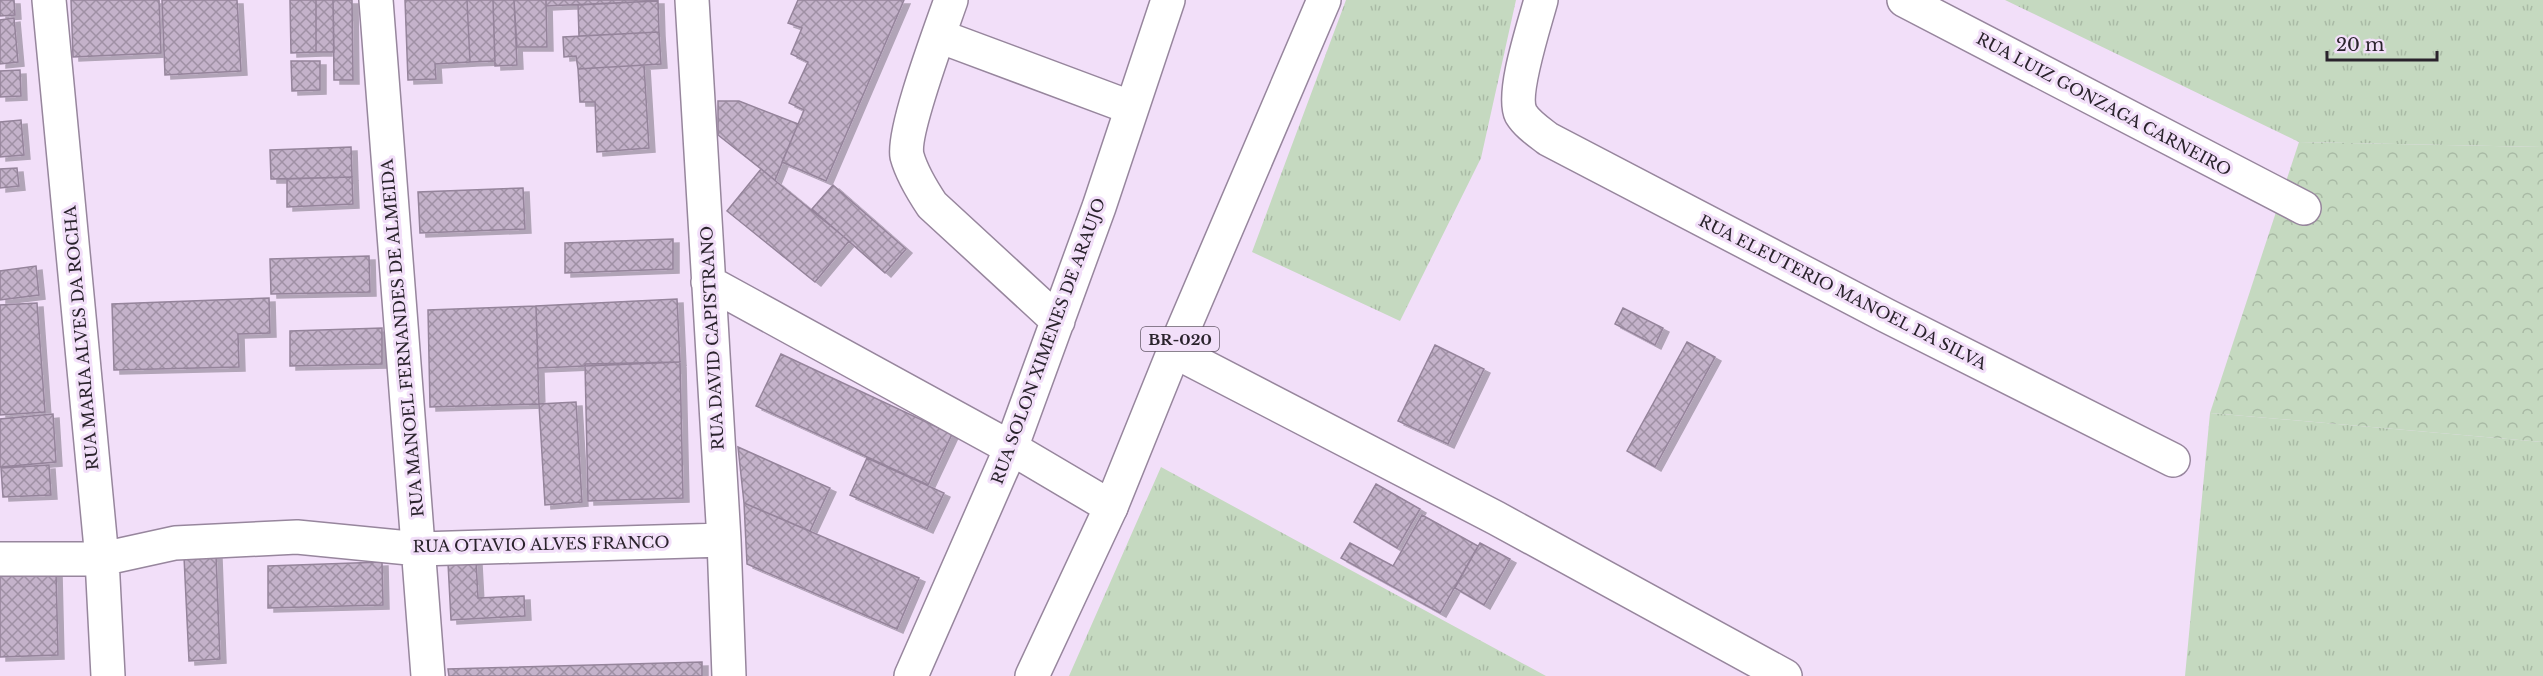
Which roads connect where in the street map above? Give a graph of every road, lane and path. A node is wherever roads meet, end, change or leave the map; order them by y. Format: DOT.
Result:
graph roads {
  1 [pos="50,0"];
  2 [pos="376,0"];
  3 [pos="692,0"];
  4 [pos="951,0"];
  5 [pos="1168,0"];
  6 [pos="1324,0"];
  7 [pos="1541,0"];
  8 [pos="1904,0"];
  9 [pos="939,36"];
  10 [pos="1132,108"];
  11 [pos="2304,208"];
  12 [pos="708,282"];
  13 [pos="1058,321"];
  14 [pos="1174,351"];
  15 [pos="1011,448"];
  16 [pos="2173,460"];
  17 [pos="1111,507"];
  18 [pos="724,540"];
  19 [pos="419,549"];
  20 [pos="0,559"];
  21 [pos="102,559"];
  22 [pos="108,676"];
  23 [pos="428,676"];
  24 [pos="729,676"];
  25 [pos="912,676"];
  26 [pos="1032,676"];
  27 [pos="1785,676"];
  1 -- 21 [label="main road, RUA MARIA ALVES DA ROCHA"];
  2 -- 19 [label="main road, RUA MANOEL FERNANDES DE ALMEIDA"];
  3 -- 12 [label="main road, RUA DAVID CAPISTRANO"];
  4 -- 9 [label="main road"];
  5 -- 10 [label="main road, RUA SOLON XIMENES DE ARAUJO"];
  6 -- 14 [label="main road, BR-020"];
  7 -- 16 [label="main road, RUA ELEUTERIO MANOEL DA SILVA"];
  8 -- 11 [label="main road, RUA LUIZ GONZAGA CARNEIRO"];
  9 -- 10 [label="main road"];
  9 -- 13 [label="main road"];
  10 -- 13 [label="main road, RUA SOLON XIMENES DE ARAUJO"];
  12 -- 15 [label="main road"];
  12 -- 18 [label="main road, RUA DAVID CAPISTRANO"];
  13 -- 15 [label="main road, RUA SOLON XIMENES DE ARAUJO"];
  14 -- 17 [label="main road, BR-020"];
  14 -- 27 [label="main road"];
  15 -- 17 [label="main road"];
  15 -- 25 [label="main road, RUA SOLON XIMENES DE ARAUJO"];
  17 -- 26 [label="main road, BR-020"];
  18 -- 19 [label="main road, RUA OTAVIO ALVES FRANCO"];
  18 -- 24 [label="main road, RUA DAVID CAPISTRANO"];
  19 -- 21 [label="main road, RUA OTAVIO ALVES FRANCO"];
  19 -- 23 [label="main road, RUA MANOEL FERNANDES DE ALMEIDA"];
  20 -- 21 [label="main road, RUA OTAVIO ALVES FRANCO"];
  21 -- 22 [label="main road, RUA MARIA ALVES DA ROCHA"];
}
